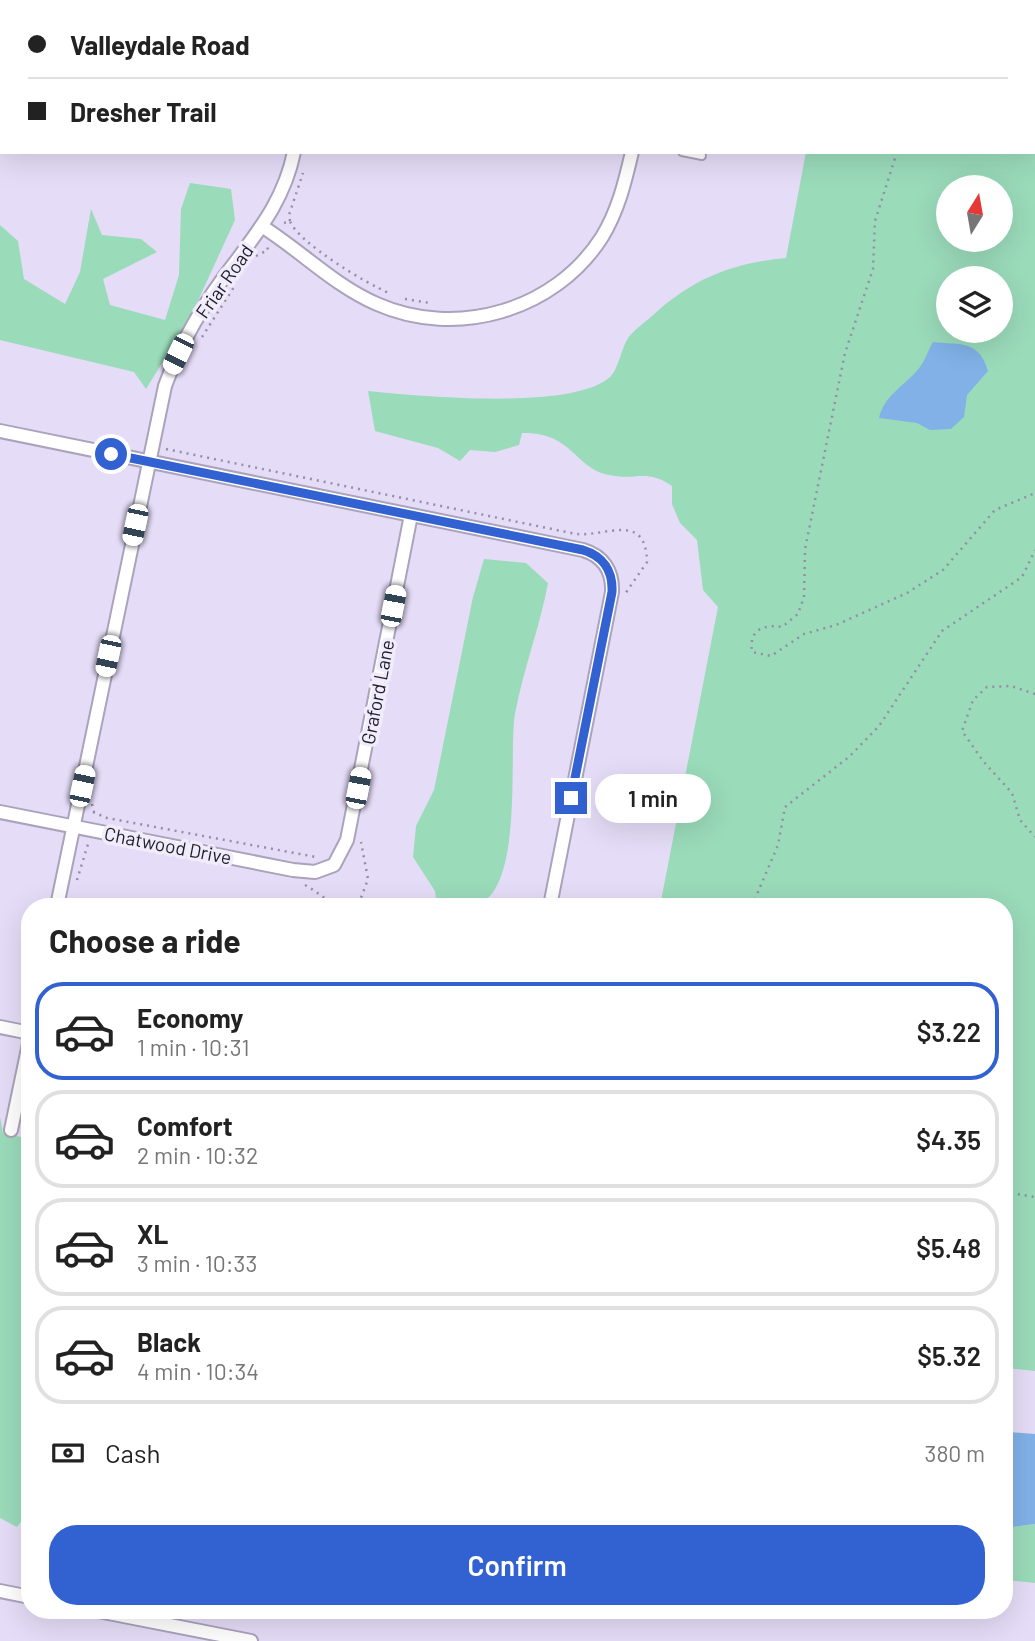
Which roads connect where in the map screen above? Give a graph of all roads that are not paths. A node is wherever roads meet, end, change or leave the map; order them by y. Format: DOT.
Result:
graph roads {
  1 [pos="294,154"];
  2 [pos="631,154"];
  3 [pos="692,154"];
  4 [pos="702,156"];
  5 [pos="262,227"];
  6 [pos="0,431"];
  7 [pos="148,462"];
  8 [pos="411,515"];
  9 [pos="0,812"];
  10 [pos="73,826"];
  11 [pos="334,865"];
  12 [pos="59,898"];
  13 [pos="552,898"];
  14 [pos="0,1027"];
  15 [pos="21,1031"];
  16 [pos="21,1082"];
  17 [pos="11,1130"];
  18 [pos="0,1591"];
  19 [pos="21,1595"];
  20 [pos="139,1619"];
  21 [pos="251,1641"];
  1 -- 5 [label="street, Friar Road"];
  2 -- 5 [label="street"];
  3 -- 4 [label="lane"];
  5 -- 7 [label="street, Friar Road"];
  6 -- 7 [label="street"];
  7 -- 8 [label="street"];
  7 -- 10 [label="street, Friar Road"];
  8 -- 11 [label="street, Graford Lane"];
  8 -- 13 [label="street"];
  9 -- 10 [label="street, Chatwood Drive"];
  10 -- 11 [label="street, Chatwood Drive"];
  10 -- 12 [label="street, Friar Road"];
  14 -- 15 [label="street"];
  16 -- 17 [label="street"];
  18 -- 19 [label="street"];
  20 -- 21 [label="street"];
}
